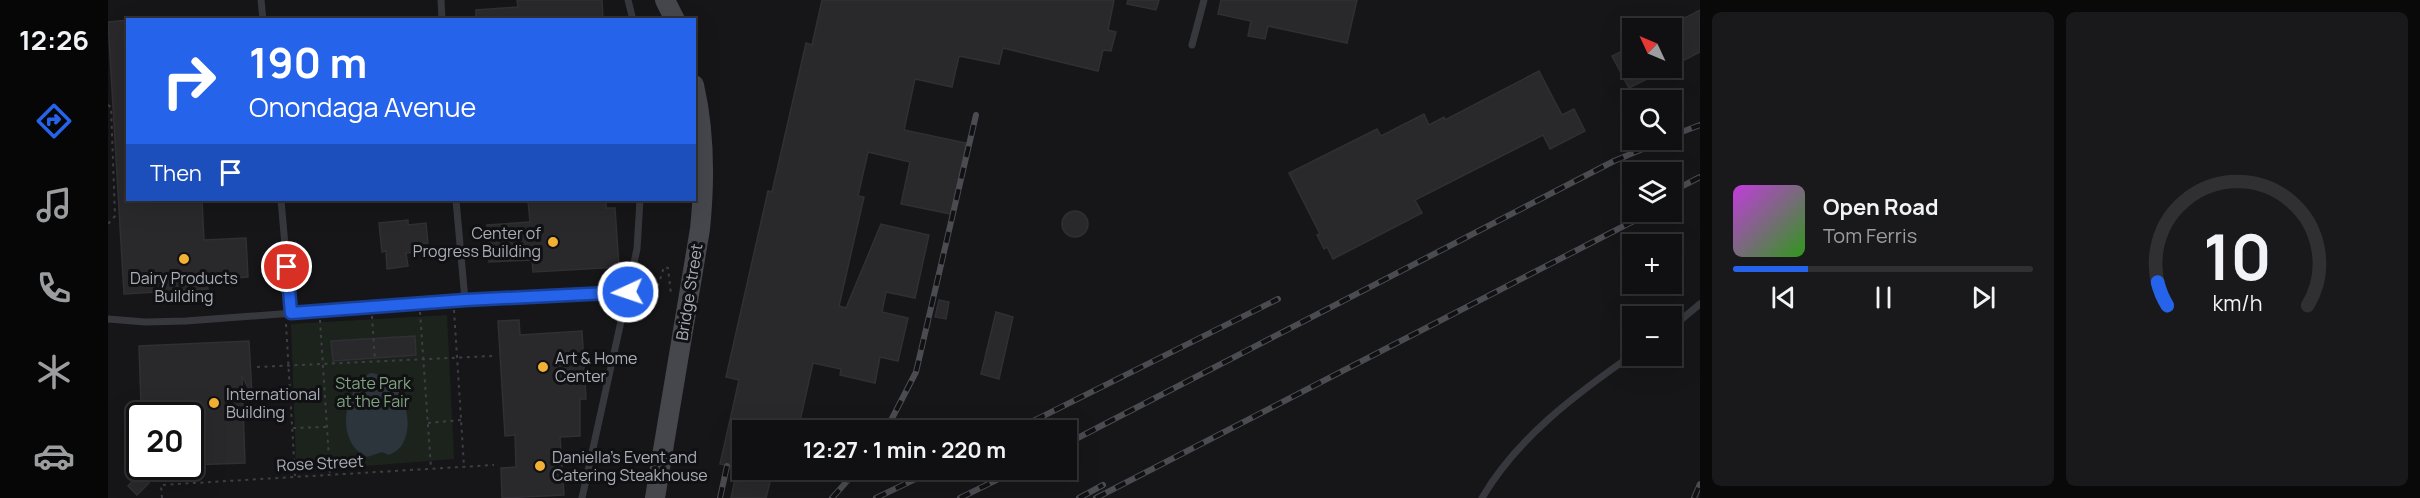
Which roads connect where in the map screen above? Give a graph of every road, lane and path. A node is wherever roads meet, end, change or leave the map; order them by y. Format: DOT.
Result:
graph roads {
  1 [pos="261,0"];
  2 [pos="441,0"];
  3 [pos="628,0"];
  4 [pos="665,0"];
  5 [pos="1204,0"];
  6 [pos="263,18"];
  7 [pos="442,18"];
  8 [pos="632,18"];
  9 [pos="674,18"];
  10 [pos="1192,45"];
  11 [pos="696,96"];
  12 [pos="108,105"];
  13 [pos="281,201"];
  14 [pos="456,201"];
  15 [pos="640,201"];
  16 [pos="108,224"];
  17 [pos="628,292"];
  18 [pos="689,294"];
  19 [pos="465,300"];
  20 [pos="453,301"];
  21 [pos="420,303"];
  22 [pos="1700,303"];
  23 [pos="372,307"];
  24 [pos="320,311"];
  25 [pos="288,313"];
  26 [pos="108,319"];
  27 [pos="1682,319"];
  28 [pos="492,356"];
  29 [pos="457,358"];
  30 [pos="424,359"];
  31 [pos="375,362"];
  32 [pos="1622,362"];
  33 [pos="323,364"];
  34 [pos="289,366"];
  35 [pos="257,367"];
  36 [pos="461,420"];
  37 [pos="428,423"];
  38 [pos="327,427"];
  39 [pos="292,428"];
  40 [pos="494,465"];
  41 [pos="464,466"];
  42 [pos="431,468"];
  43 [pos="330,474"];
  44 [pos="295,476"];
  45 [pos="162,498"];
  46 [pos="582,498"];
  47 [pos="655,498"];
  48 [pos="1482,498"];
  1 -- 6 [label="lane"];
  2 -- 7 [label="lane"];
  3 -- 8 [label="lane"];
  4 -- 9 [label="main road"];
  5 -- 10 [label="lane"];
  11 -- 18 [label="main road, Bridge Street"];
  12 -- 16 [label="path"];
  13 -- 25 [label="lane"];
  14 -- 19 [label="lane"];
  15 -- 17 [label="lane"];
  17 -- 18 [label="path"];
  17 -- 19 [label="lane"];
  17 -- 46 [label="lane"];
  18 -- 47 [label="main road, Bridge Street"];
  19 -- 20 [label="lane"];
  20 -- 21 [label="lane"];
  20 -- 29 [label="path"];
  21 -- 23 [label="lane"];
  21 -- 30 [label="path"];
  22 -- 27 [label="lane"];
  23 -- 24 [label="lane"];
  23 -- 31 [label="path"];
  24 -- 25 [label="lane"];
  24 -- 33 [label="path"];
  25 -- 26 [label="lane"];
  25 -- 34 [label="path"];
  28 -- 29 [label="path"];
  29 -- 30 [label="path"];
  29 -- 36 [label="path"];
  30 -- 31 [label="path"];
  30 -- 37 [label="path"];
  31 -- 33 [label="path"];
  32 -- 48 [label="lane"];
  33 -- 34 [label="path"];
  33 -- 38 [label="path"];
  34 -- 35 [label="path"];
  34 -- 39 [label="path"];
  36 -- 37 [label="path"];
  36 -- 41 [label="path"];
  37 -- 42 [label="path"];
  38 -- 39 [label="path"];
  38 -- 43 [label="path"];
  39 -- 44 [label="path"];
  40 -- 41 [label="path, Rose Street"];
  41 -- 42 [label="path, Rose Street"];
  42 -- 43 [label="path, Rose Street"];
  43 -- 44 [label="path, Rose Street"];
  44 -- 45 [label="path, Rose Street"];
}
